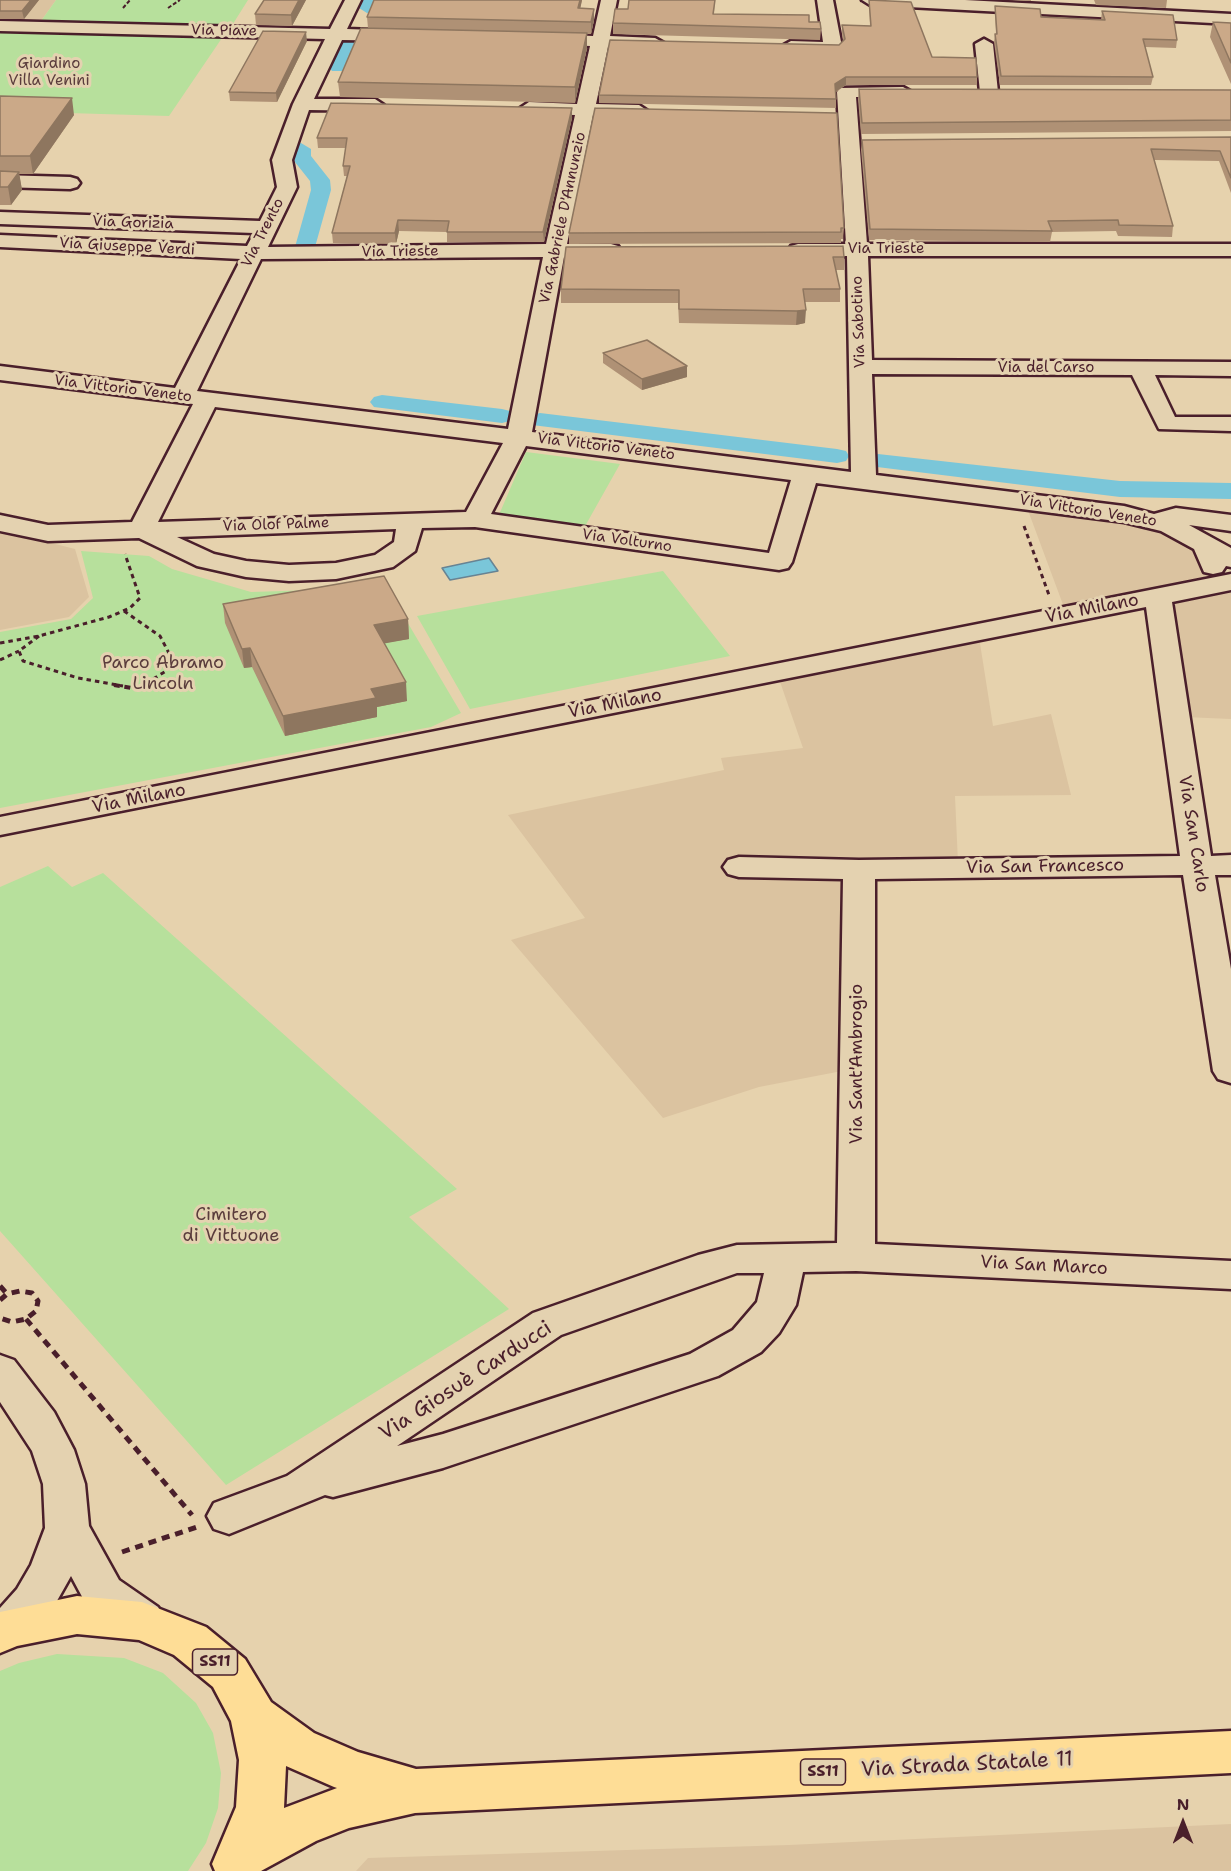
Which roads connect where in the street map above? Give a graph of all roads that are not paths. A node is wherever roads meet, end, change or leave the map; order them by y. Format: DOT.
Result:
graph roads {
  1 [pos="353,0"];
  2 [pos="609,0"];
  3 [pos="825,0"];
  4 [pos="870,0"];
  5 [pos="976,3"];
  6 [pos="1063,5"];
  7 [pos="1231,19"];
  8 [pos="0,26"];
  9 [pos="336,34"];
  10 [pos="417,36"];
  11 [pos="520,39"];
  12 [pos="601,41"];
  13 [pos="670,43"];
  14 [pos="984,44"];
  15 [pos="775,46"];
  16 [pos="918,92"];
  17 [pos="965,92"];
  18 [pos="989,92"];
  19 [pos="1012,92"];
  20 [pos="302,104"];
  21 [pos="388,105"];
  22 [pos="506,108"];
  23 [pos="587,110"];
  24 [pos="658,111"];
  25 [pos="824,116"];
  26 [pos="848,116"];
  27 [pos="850,142"];
  28 [pos="873,142"];
  29 [pos="0,181"];
  30 [pos="0,218"];
  31 [pos="47,220"];
  32 [pos="267,227"];
  33 [pos="0,241"];
  34 [pos="857,249"];
  35 [pos="555,250"];
  36 [pos="637,250"];
  37 [pos="776,250"];
  38 [pos="1231,250"];
  39 [pos="254,253"];
  40 [pos="860,367"];
  41 [pos="1140,369"];
  42 [pos="1231,369"];
  43 [pos="0,373"];
  44 [pos="182,397"];
  45 [pos="207,400"];
  46 [pos="1231,424"];
  47 [pos="519,436"];
  48 [pos="806,473"];
  49 [pos="864,480"];
  50 [pos="475,519"];
  51 [pos="411,520"];
  52 [pos="1153,520"];
  53 [pos="0,523"];
  54 [pos="1231,523"];
  55 [pos="129,531"];
  56 [pos="1228,575"];
  57 [pos="1158,596"];
  58 [pos="0,826"];
  59 [pos="1197,865"];
  60 [pos="1231,865"];
  61 [pos="739,867"];
  62 [pos="859,870"];
  63 [pos="1231,1071"];
  64 [pos="856,1257"];
  65 [pos="787,1258"];
  66 [pos="1231,1275"];
  67 [pos="0,1371"];
  68 [pos="302,1488"];
  69 [pos="229,1516"];
  70 [pos="76,1546"];
  71 [pos="142,1621"];
  72 [pos="5,1631"];
  73 [pos="254,1717"];
  74 [pos="1231,1752"];
  75 [pos="415,1791"];
  76 [pos="238,1863"];
  1 -- 9 [label="street, Via Trento"];
  2 -- 12 [label="street, Via Gabriele D'Annunzio"];
  3 -- 15 [label="street"];
  4 -- 5 [label="street"];
  5 -- 6 [label="street"];
  6 -- 7 [label="street"];
  8 -- 9 [label="street, Via Piave"];
  9 -- 10 [label="street, Via Piave"];
  9 -- 20 [label="street, Via Trento"];
  11 -- 12 [label="street"];
  12 -- 13 [label="street"];
  12 -- 23 [label="street, Via Gabriele D'Annunzio"];
  14 -- 18 [label="street"];
  16 -- 26 [label="street, Via Sabotino"];
  17 -- 18 [label="street"];
  18 -- 19 [label="street"];
  20 -- 21 [label="street"];
  20 -- 32 [label="street, Via Trento"];
  22 -- 23 [label="street"];
  23 -- 24 [label="street"];
  23 -- 35 [label="street, Via Gabriele D'Annunzio"];
  25 -- 26 [label="street"];
  26 -- 27 [label="street, Via Sabotino"];
  27 -- 28 [label="street"];
  27 -- 34 [label="street, Via Sabotino"];
  29 -- 31 [label="street"];
  30 -- 31 [label="street, Via Gorizia"];
  31 -- 32 [label="street, Via Gorizia"];
  32 -- 39 [label="street, Via Trento"];
  33 -- 39 [label="street, Via Giuseppe Verdi"];
  34 -- 37 [label="street, Via Trieste"];
  34 -- 38 [label="street, Via Trieste"];
  34 -- 40 [label="street, Via Sabotino"];
  35 -- 36 [label="street, Via Trieste"];
  35 -- 39 [label="street, Via Trieste"];
  35 -- 47 [label="street, Via Gabriele D'Annunzio"];
  39 -- 44 [label="street, Via Trento"];
  40 -- 41 [label="street, Via del Carso"];
  40 -- 49 [label="street, Via Sabotino"];
  41 -- 42 [label="street, Via del Carso"];
  41 -- 46 [label="street"];
  43 -- 44 [label="street, Via Vittorio Veneto"];
  44 -- 45 [label="street, Via Vittorio Veneto"];
  45 -- 47 [label="street, Via Vittorio Veneto"];
  45 -- 55 [label="street"];
  47 -- 48 [label="street, Via Vittorio Veneto"];
  47 -- 50 [label="street"];
  48 -- 49 [label="street, Via Vittorio Veneto"];
  48 -- 50 [label="street, Via Volturno"];
  49 -- 52 [label="street, Via Vittorio Veneto"];
  50 -- 51 [label="street, Via Olof Palme"];
  51 -- 55 [label="street, Via Olof Palme"];
  51 -- 55 [label="street, Via Olof Palme"];
  52 -- 54 [label="street"];
  52 -- 56 [label="street, Via Vittorio Veneto"];
  53 -- 55 [label="street, Via Olof Palme"];
  56 -- 57 [label="street, Via Milano"];
  57 -- 58 [label="street, Via Milano"];
  57 -- 59 [label="street, Via San Carlo"];
  59 -- 60 [label="street, Via San Francesco"];
  59 -- 62 [label="street, Via San Francesco"];
  59 -- 63 [label="street, Via San Carlo"];
  61 -- 62 [label="street, Via San Francesco"];
  62 -- 64 [label="street, Via Sant'Ambrogio"];
  64 -- 65 [label="street, Via Giosuè Carducci"];
  64 -- 66 [label="street, Via San Marco"];
  65 -- 68 [label="street, Via Giosuè Carducci"];
  65 -- 68 [label="street"];
  67 -- 70 [label="street"];
  68 -- 69 [label="street, Via Giosuè Carducci"];
  70 -- 71 [label="street"];
  70 -- 72 [label="street"];
  71 -- 72 [label="main road, Via Strada Statale 11 / SS11"];
  71 -- 73 [label="main road, Via Strada Statale 11 / SS11"];
  73 -- 75 [label="main road, Via Strada Statale 11"];
  73 -- 76 [label="main road, Via Strada Statale 11 / SS11"];
  74 -- 75 [label="main road, Via Strada Statale 11 / SS11"];
  75 -- 76 [label="main road, Via Strada Statale 11"];
}
